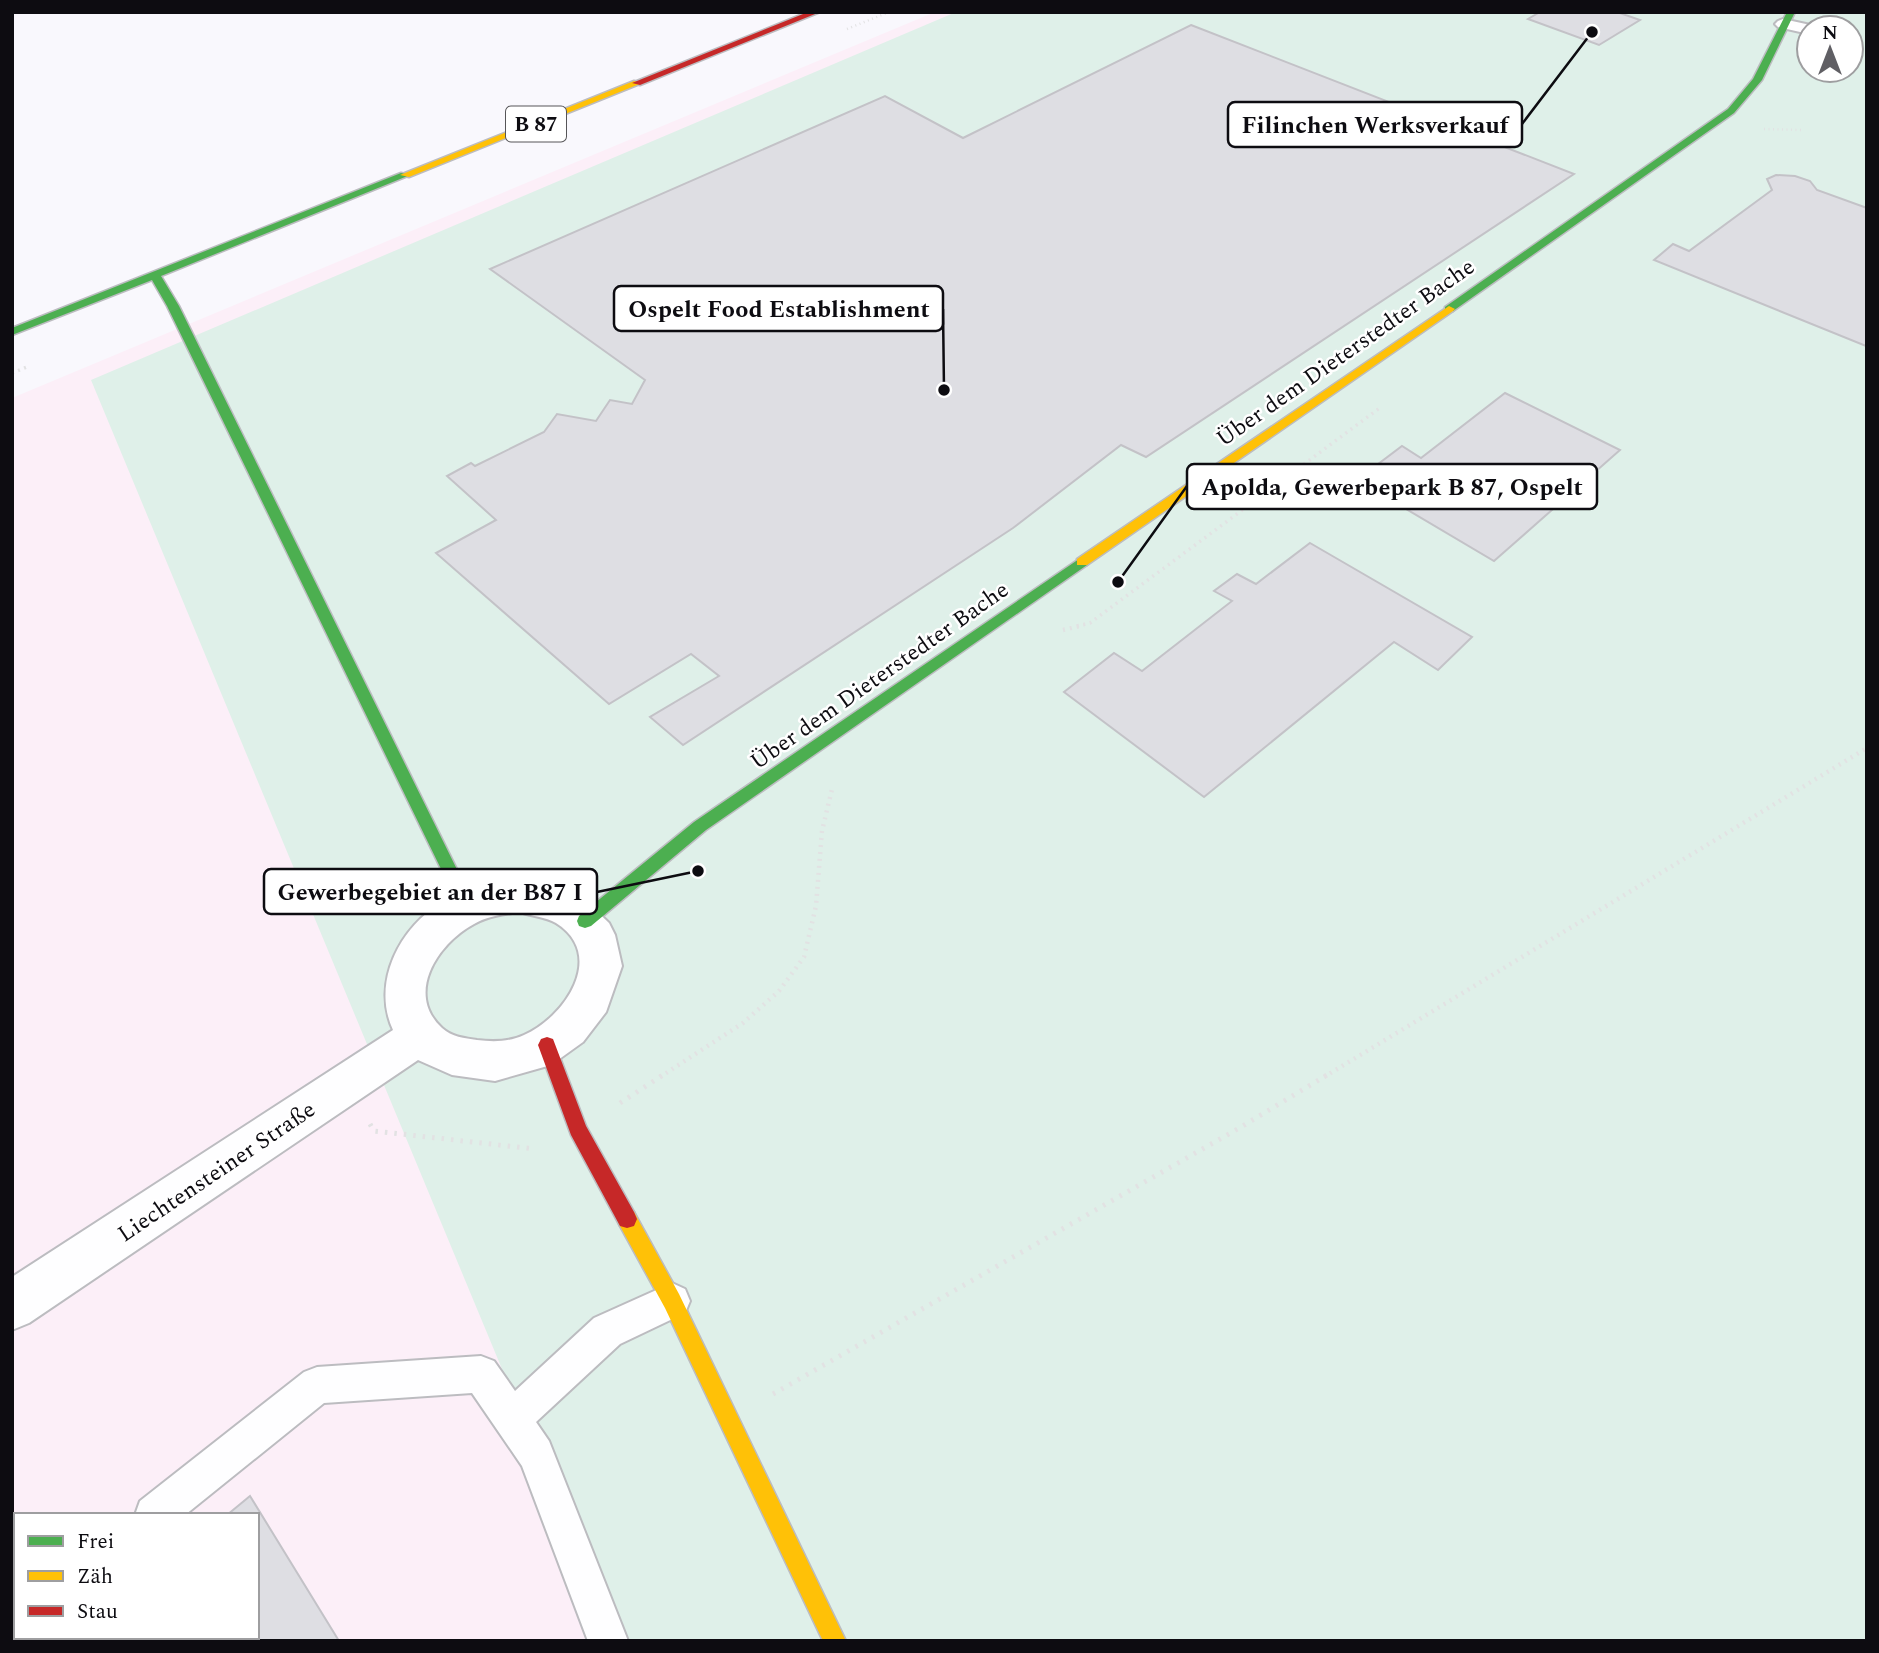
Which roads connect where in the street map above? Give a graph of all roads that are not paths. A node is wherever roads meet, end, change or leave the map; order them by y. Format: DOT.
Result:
graph roads {
  1 [pos="816,12"];
  2 [pos="1787,18"];
  3 [pos="155,275"];
  4 [pos="12,332"];
  5 [pos="468,908"];
  6 [pos="585,921"];
  7 [pos="419,1036"];
  8 [pos="547,1045"];
  9 [pos="672,1301"];
  10 [pos="12,1306"];
  11 [pos="512,1419"];
  12 [pos="157,1513"];
  13 [pos="608,1641"];
  14 [pos="835,1641"];
  1 -- 3 [label="street, B 87"];
  2 -- 6 [label="street, Über dem Dieterstedter Bache"];
  3 -- 4 [label="street, B 87"];
  3 -- 5 [label="street"];
  5 -- 6 [label="street"];
  5 -- 7 [label="street"];
  6 -- 8 [label="street"];
  7 -- 8 [label="street"];
  7 -- 10 [label="street, Liechtensteiner Straße"];
  8 -- 9 [label="street"];
  9 -- 11 [label="lane"];
  9 -- 14 [label="street"];
  11 -- 12 [label="lane"];
  11 -- 13 [label="lane"];
}
